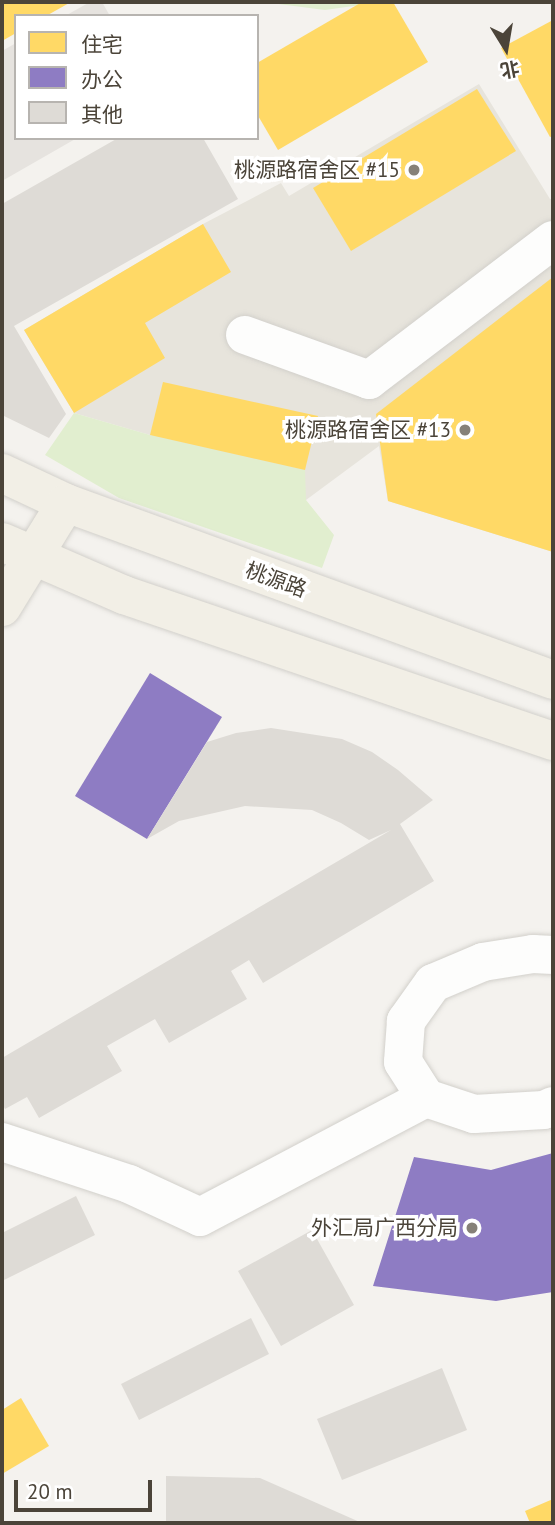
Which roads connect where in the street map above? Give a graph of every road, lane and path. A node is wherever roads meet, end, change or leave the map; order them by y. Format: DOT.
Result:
graph roads {
  1 [pos="553,240"];
  2 [pos="244,335"];
  3 [pos="2,473"];
  4 [pos="66,503"];
  5 [pos="17,550"];
  6 [pos="2,607"];
  7 [pos="553,680"];
  8 [pos="553,741"];
  9 [pos="553,955"];
  10 [pos="426,1098"];
  11 [pos="553,1106"];
  12 [pos="2,1142"];
  1 -- 2 [label="lane"];
  3 -- 4 [label="main road, 桃源路"];
  4 -- 5 [label="main road"];
  4 -- 7 [label="main road, 桃源路"];
  5 -- 6 [label="main road"];
  5 -- 8 [label="main road"];
  9 -- 10 [label="lane"];
  10 -- 11 [label="lane"];
  10 -- 12 [label="lane"];
}
